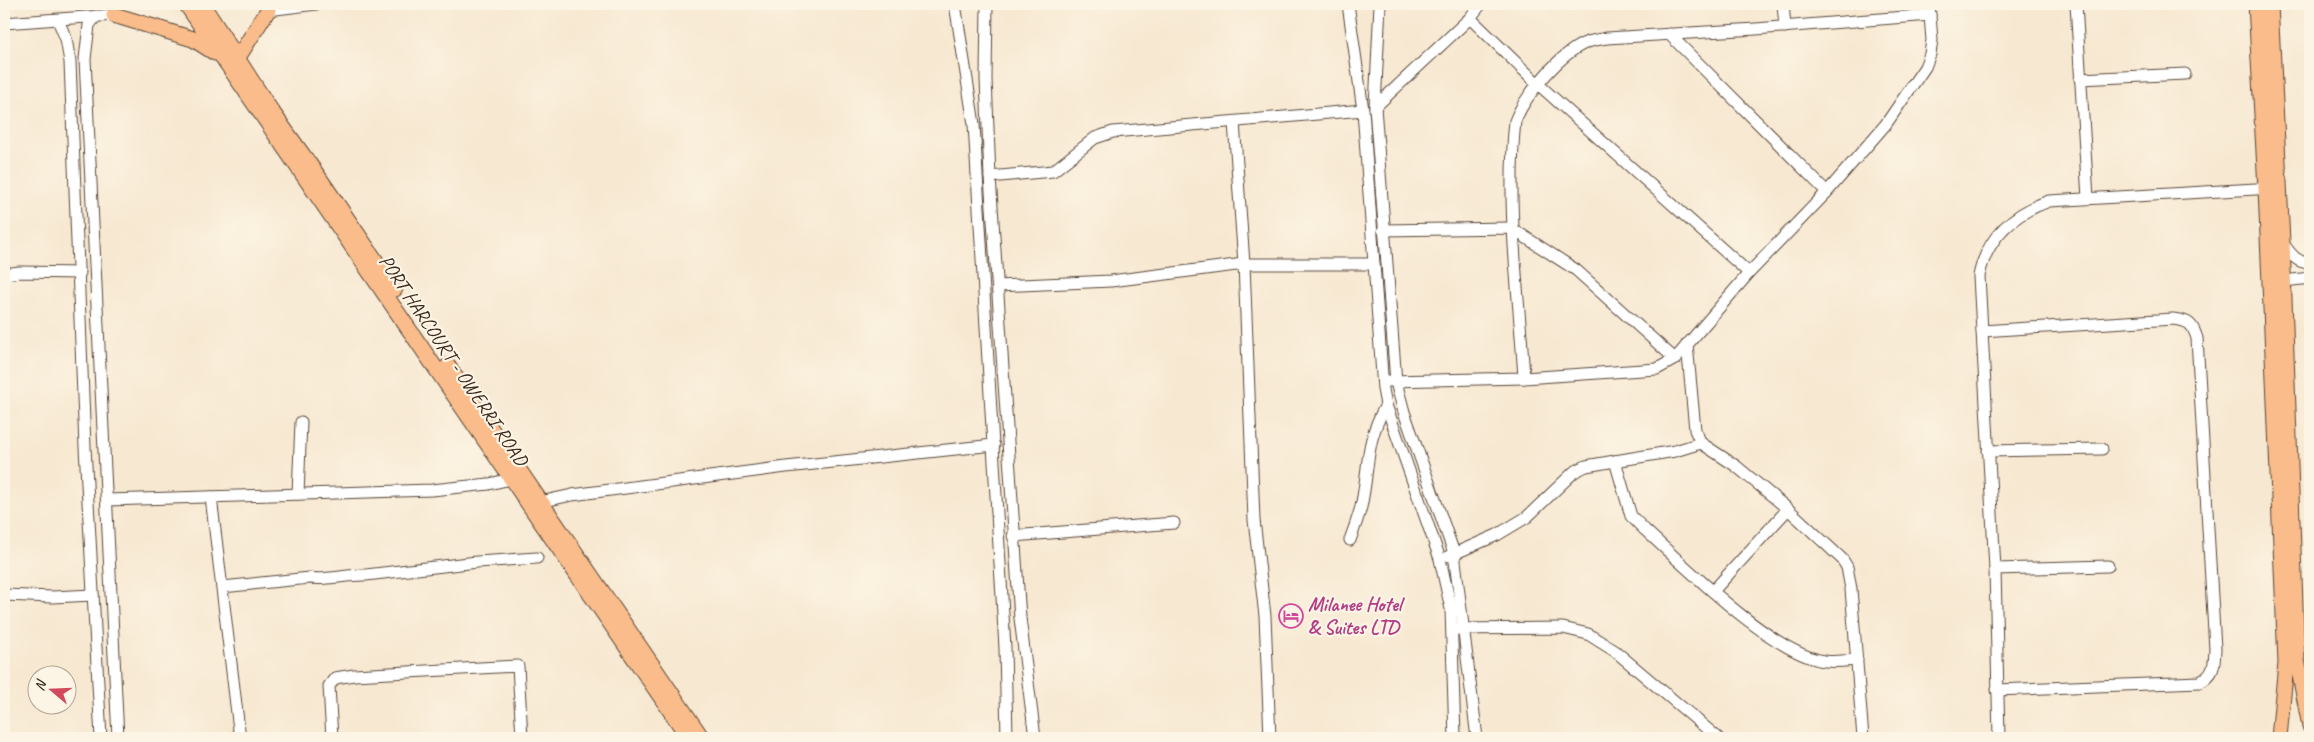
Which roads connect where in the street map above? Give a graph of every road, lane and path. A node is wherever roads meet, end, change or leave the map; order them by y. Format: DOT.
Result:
graph roads {
  1 [pos="186,4"];
  2 [pos="202,4"];
  3 [pos="316,4"];
  4 [pos="956,4"];
  5 [pos="987,4"];
  6 [pos="1348,4"];
  7 [pos="1380,4"];
  8 [pos="1482,4"];
  9 [pos="1783,4"];
  10 [pos="2076,4"];
  11 [pos="2256,4"];
  12 [pos="2270,4"];
  13 [pos="268,10"];
  14 [pos="1929,10"];
  15 [pos="114,15"];
  16 [pos="96,16"];
  17 [pos="1470,18"];
  18 [pos="58,20"];
  19 [pos="4,23"];
  20 [pos="1785,27"];
  21 [pos="1668,34"];
  22 [pos="221,56"];
  23 [pos="237,59"];
  24 [pos="2185,74"];
  25 [pos="2080,79"];
  26 [pos="1538,84"];
  27 [pos="1375,106"];
  28 [pos="1363,110"];
  29 [pos="1234,122"];
  30 [pos="990,177"];
  31 [pos="2273,188"];
  32 [pos="1828,192"];
  33 [pos="2088,198"];
  34 [pos="1512,228"];
  35 [pos="1383,230"];
  36 [pos="2282,242"];
  37 [pos="2310,263"];
  38 [pos="1244,264"];
  39 [pos="1373,264"];
  40 [pos="2269,267"];
  41 [pos="80,273"];
  42 [pos="4,274"];
  43 [pos="1749,274"];
  44 [pos="2310,278"];
  45 [pos="2284,281"];
  46 [pos="998,286"];
  47 [pos="1982,331"];
  48 [pos="1687,344"];
  49 [pos="1675,359"];
  50 [pos="1524,378"];
  51 [pos="1382,381"];
  52 [pos="1396,382"];
  53 [pos="1386,405"];
  54 [pos="300,422"];
  55 [pos="1701,443"];
  56 [pos="994,446"];
  57 [pos="2102,449"];
  58 [pos="1988,451"];
  59 [pos="1615,461"];
  60 [pos="511,479"];
  61 [pos="298,494"];
  62 [pos="211,496"];
  63 [pos="107,500"];
  64 [pos="540,502"];
  65 [pos="1788,509"];
  66 [pos="1174,524"];
  67 [pos="1013,536"];
  68 [pos="1350,540"];
  69 [pos="1454,553"];
  70 [pos="537,558"];
  71 [pos="1440,559"];
  72 [pos="2108,566"];
  73 [pos="1995,569"];
  74 [pos="222,587"];
  75 [pos="1714,590"];
  76 [pos="4,595"];
  77 [pos="93,595"];
  78 [pos="1458,629"];
  79 [pos="1857,660"];
  80 [pos="1997,690"];
  81 [pos="2310,726"];
  82 [pos="2277,734"];
  83 [pos="100,738"];
  84 [pos="118,738"];
  85 [pos="240,738"];
  86 [pos="332,738"];
  87 [pos="522,738"];
  88 [pos="689,738"];
  89 [pos="702,738"];
  90 [pos="1007,738"];
  91 [pos="1035,738"];
  92 [pos="1270,738"];
  93 [pos="1455,738"];
  94 [pos="1477,738"];
  95 [pos="1718,738"];
  96 [pos="1863,738"];
  97 [pos="1999,738"];
  1 -- 22 [label="main road, PORT HARCOURT - OWERRI ROAD"];
  2 -- 23 [label="main road, PORT HARCOURT - OWERRI ROAD"];
  3 -- 13 [label="street"];
  4 -- 56 [label="street"];
  5 -- 30 [label="street"];
  6 -- 28 [label="street"];
  7 -- 27 [label="street"];
  8 -- 17 [label="street"];
  9 -- 20 [label="street"];
  10 -- 25 [label="street"];
  11 -- 31 [label="main road"];
  12 -- 31 [label="main road"];
  13 -- 23 [label="main road"];
  14 -- 20 [label="street"];
  14 -- 32 [label="street"];
  15 -- 16 [label="street"];
  15 -- 22 [label="main road"];
  16 -- 18 [label="street"];
  16 -- 63 [label="street"];
  17 -- 26 [label="street"];
  17 -- 27 [label="street"];
  18 -- 19 [label="street"];
  18 -- 41 [label="street"];
  20 -- 21 [label="street"];
  21 -- 26 [label="street"];
  21 -- 32 [label="street"];
  22 -- 60 [label="main road, PORT HARCOURT - OWERRI ROAD"];
  23 -- 64 [label="main road, PORT HARCOURT - OWERRI ROAD"];
  24 -- 25 [label="street"];
  25 -- 33 [label="street"];
  26 -- 34 [label="street"];
  26 -- 43 [label="street"];
  27 -- 35 [label="street"];
  28 -- 29 [label="street"];
  28 -- 39 [label="street"];
  29 -- 30 [label="street"];
  29 -- 38 [label="street"];
  30 -- 46 [label="street"];
  31 -- 33 [label="street"];
  31 -- 36 [label="main road"];
  31 -- 40 [label="main road"];
  32 -- 43 [label="street"];
  33 -- 47 [label="street"];
  34 -- 35 [label="street"];
  34 -- 49 [label="street"];
  34 -- 50 [label="street"];
  35 -- 52 [label="street"];
  36 -- 37 [label="street"];
  36 -- 45 [label="main road"];
  38 -- 39 [label="street"];
  38 -- 46 [label="street"];
  38 -- 92 [label="street"];
  39 -- 51 [label="street"];
  40 -- 45 [label="street"];
  40 -- 82 [label="main road"];
  41 -- 42 [label="street"];
  41 -- 77 [label="street"];
  43 -- 48 [label="street"];
  44 -- 45 [label="street"];
  45 -- 81 [label="main road"];
  46 -- 67 [label="street"];
  47 -- 58 [label="street"];
  47 -- 80 [label="street"];
  48 -- 49 [label="street"];
  48 -- 55 [label="street"];
  49 -- 50 [label="street"];
  50 -- 52 [label="street"];
  51 -- 52 [label="street"];
  51 -- 53 [label="street"];
  52 -- 69 [label="street"];
  53 -- 68 [label="street"];
  53 -- 71 [label="street"];
  54 -- 61 [label="street"];
  55 -- 59 [label="street"];
  55 -- 65 [label="street"];
  56 -- 64 [label="street"];
  56 -- 90 [label="street"];
  57 -- 58 [label="street"];
  58 -- 73 [label="street"];
  59 -- 69 [label="street"];
  59 -- 75 [label="street"];
  60 -- 61 [label="street"];
  60 -- 88 [label="main road, PORT HARCOURT - OWERRI ROAD"];
  61 -- 62 [label="street"];
  62 -- 63 [label="street"];
  62 -- 74 [label="street"];
  63 -- 84 [label="street"];
  64 -- 89 [label="main road, PORT HARCOURT - OWERRI ROAD"];
  65 -- 75 [label="street"];
  65 -- 79 [label="street"];
  66 -- 67 [label="street"];
  67 -- 91 [label="street"];
  69 -- 71 [label="street"];
  69 -- 78 [label="street"];
  70 -- 74 [label="street"];
  71 -- 78 [label="street"];
  72 -- 73 [label="street"];
  73 -- 80 [label="street"];
  74 -- 85 [label="street"];
  75 -- 79 [label="street"];
  76 -- 77 [label="street"];
  77 -- 83 [label="street"];
  78 -- 93 [label="street"];
  78 -- 94 [label="street"];
  78 -- 95 [label="street"];
  79 -- 96 [label="street"];
  80 -- 97 [label="street"];
  86 -- 87 [label="street"];
}
